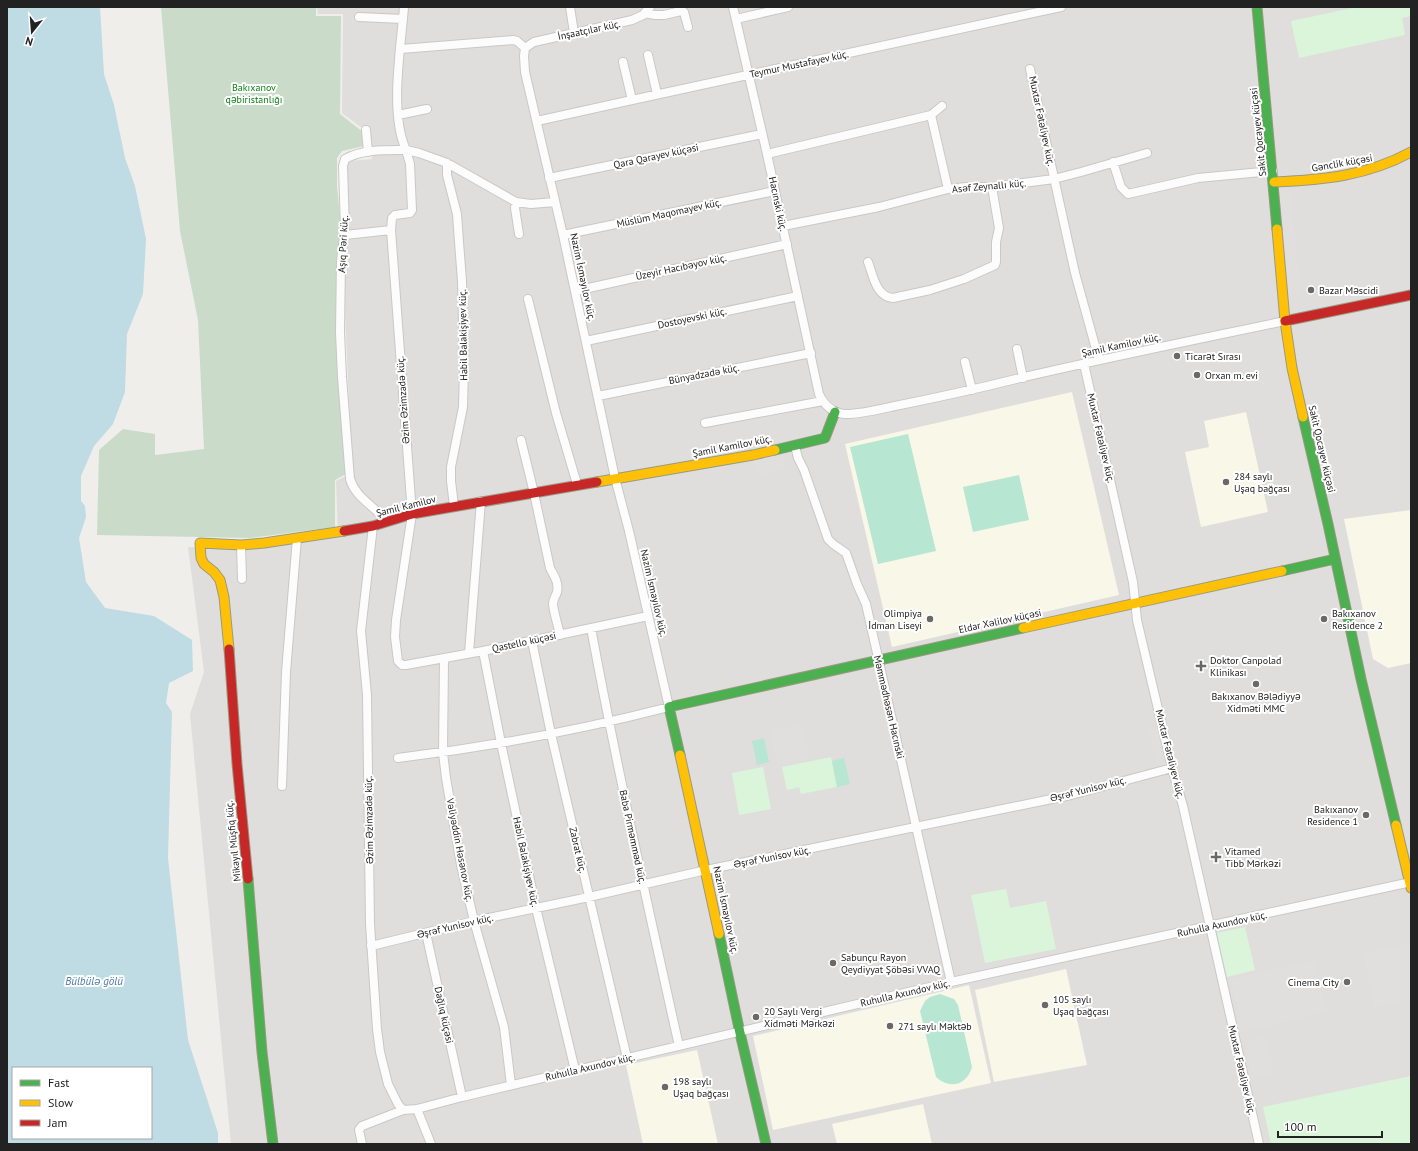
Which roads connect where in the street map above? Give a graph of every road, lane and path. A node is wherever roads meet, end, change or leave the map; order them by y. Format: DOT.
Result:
graph roads {
  1 [pos="404,7"];
  2 [pos="570,7"];
  3 [pos="733,7"];
  4 [pos="788,7"];
  5 [pos="1061,7"];
  6 [pos="1257,7"];
  7 [pos="648,10"];
  8 [pos="359,17"];
  9 [pos="404,19"];
  10 [pos="736,19"];
  11 [pos="688,27"];
  12 [pos="574,33"];
  13 [pos="525,48"];
  14 [pos="401,49"];
  15 [pos="648,55"];
  16 [pos="623,62"];
  17 [pos="1030,69"];
  18 [pos="749,74"];
  19 [pos="657,94"];
  20 [pos="632,100"];
  21 [pos="942,106"];
  22 [pos="427,109"];
  23 [pos="398,115"];
  24 [pos="931,115"];
  25 [pos="537,121"];
  26 [pos="366,130"];
  27 [pos="762,134"];
  28 [pos="406,150"];
  29 [pos="368,152"];
  30 [pos="1411,152"];
  31 [pos="1147,153"];
  32 [pos="767,154"];
  33 [pos="1113,162"];
  34 [pos="447,164"];
  35 [pos="1273,171"];
  36 [pos="549,178"];
  37 [pos="1054,179"];
  38 [pos="1274,182"];
  39 [pos="992,187"];
  40 [pos="948,190"];
  41 [pos="775,191"];
  42 [pos="516,202"];
  43 [pos="555,202"];
  44 [pos="783,226"];
  45 [pos="391,230"];
  46 [pos="519,234"];
  47 [pos="345,235"];
  48 [pos="563,236"];
  49 [pos="787,244"];
  50 [pos="868,262"];
  51 [pos="575,291"];
  52 [pos="1411,295"];
  53 [pos="798,296"];
  54 [pos="528,299"];
  55 [pos="1285,321"];
  56 [pos="586,341"];
  57 [pos="1017,349"];
  58 [pos="811,353"];
  59 [pos="1099,360"];
  60 [pos="965,362"];
  61 [pos="1084,364"];
  62 [pos="1023,378"];
  63 [pos="972,390"];
  64 [pos="598,396"];
  65 [pos="822,401"];
  66 [pos="835,412"];
  67 [pos="705,423"];
  68 [pos="521,440"];
  69 [pos="795,446"];
  70 [pos="615,478"];
  71 [pos="577,484"];
  72 [pos="534,493"];
  73 [pos="481,502"];
  74 [pos="454,506"];
  75 [pos="412,514"];
  76 [pos="386,522"];
  77 [pos="373,526"];
  78 [pos="297,538"];
  79 [pos="200,543"];
  80 [pos="241,545"];
  81 [pos="1335,558"];
  82 [pos="242,578"];
  83 [pos="1136,603"];
  84 [pos="648,616"];
  85 [pos="590,628"];
  86 [pos="560,635"];
  87 [pos="532,641"];
  88 [pos="483,651"];
  89 [pos="469,653"];
  90 [pos="444,659"];
  91 [pos="879,659"];
  92 [pos="400,663"];
  93 [pos="669,707"];
  94 [pos="608,722"];
  95 [pos="551,734"];
  96 [pos="501,743"];
  97 [pos="443,753"];
  98 [pos="398,758"];
  99 [pos="1172,768"];
  100 [pos="282,786"];
  101 [pos="916,828"];
  102 [pos="706,870"];
  103 [pos="1409,870"];
  104 [pos="1411,884"];
  105 [pos="643,885"];
  106 [pos="589,898"];
  107 [pos="536,908"];
  108 [pos="474,921"];
  109 [pos="1210,927"];
  110 [pos="426,934"];
  111 [pos="371,946"];
  112 [pos="951,982"];
  113 [pos="740,1032"];
  114 [pos="679,1046"];
  115 [pos="627,1058"];
  116 [pos="575,1070"];
  117 [pos="511,1085"];
  118 [pos="462,1097"];
  119 [pos="417,1109"];
  120 [pos="403,1110"];
  121 [pos="273,1144"];
  122 [pos="362,1144"];
  123 [pos="431,1144"];
  124 [pos="766,1144"];
  125 [pos="1258,1144"];
  1 -- 9 [label="street"];
  2 -- 12 [label="street"];
  3 -- 10 [label="street, Hacınski küç."];
  4 -- 10 [label="street"];
  5 -- 18 [label="street, Teymur Mustafayev küç."];
  6 -- 35 [label="street, Sakit Qocayev küçəsi"];
  7 -- 11 [label="street"];
  7 -- 12 [label="street, İnşaatçılar küç."];
  8 -- 9 [label="street"];
  9 -- 14 [label="street"];
  10 -- 18 [label="street, Hacınski küç."];
  12 -- 13 [label="street, İnşaatçılar küç."];
  13 -- 14 [label="street"];
  13 -- 25 [label="street, Nazim İsmayılov küç."];
  14 -- 23 [label="street"];
  15 -- 19 [label="street"];
  16 -- 20 [label="street"];
  17 -- 37 [label="street, Muxtar Fətəliyev küç."];
  18 -- 19 [label="street, Teymur Mustafayev küç."];
  18 -- 27 [label="street, Hacınski küç."];
  19 -- 20 [label="street, Teymur Mustafayev küç."];
  20 -- 25 [label="street, Teymur Mustafayev küç."];
  21 -- 24 [label="street"];
  22 -- 23 [label="street"];
  23 -- 28 [label="street"];
  24 -- 32 [label="street"];
  24 -- 40 [label="street"];
  25 -- 36 [label="street, Nazim İsmayılov küç."];
  26 -- 29 [label="street"];
  27 -- 32 [label="street, Hacınski küç."];
  27 -- 36 [label="street, Qara Qarayev küçəsi"];
  28 -- 29 [label="street, Aşıq Pəri küç."];
  28 -- 34 [label="street, Aşıq Pəri küç."];
  28 -- 45 [label="street"];
  29 -- 47 [label="street, Aşıq Pəri küç."];
  30 -- 38 [label="street, Gənclik küçəsi"];
  31 -- 33 [label="street, Asəf Zeynallı küç."];
  32 -- 41 [label="street, Hacınski küç."];
  33 -- 35 [label="street"];
  33 -- 37 [label="street, Asəf Zeynallı küç."];
  34 -- 42 [label="street, Aşıq Pəri küç."];
  34 -- 74 [label="street, Habil Balakişiyev küç."];
  35 -- 38 [label="street, Sakit Qocayev küçəsi"];
  36 -- 43 [label="street, Nazim İsmayılov küç."];
  37 -- 39 [label="street, Asəf Zeynallı küç."];
  37 -- 59 [label="street, Muxtar Fətəliyev küç."];
  38 -- 55 [label="street, Sakit Qocayev küçəsi"];
  39 -- 40 [label="street, Asəf Zeynallı küç."];
  39 -- 50 [label="street"];
  40 -- 44 [label="street, Asəf Zeynallı küç."];
  41 -- 44 [label="street, Hacınski küç."];
  41 -- 48 [label="street, Müslüm Maqomayev küç."];
  42 -- 43 [label="street"];
  42 -- 46 [label="street"];
  43 -- 48 [label="street, Nazim İsmayılov küç."];
  44 -- 49 [label="street, Hacınski küç."];
  45 -- 47 [label="street"];
  45 -- 75 [label="street, Əzim Əzimzadə küç."];
  47 -- 76 [label="street, Aşıq Pəri küç."];
  48 -- 51 [label="street, Nazim İsmayılov küç."];
  49 -- 51 [label="street, Üzeyir Hacıbəyov küç."];
  49 -- 53 [label="street, Hacınski küç."];
  51 -- 56 [label="street, Nazim İsmayılov küç."];
  52 -- 55 [label="street, Şamil Kamilov küç."];
  53 -- 56 [label="street, Dostoyevski küç."];
  53 -- 58 [label="street, Hacınski küç."];
  54 -- 71 [label="street"];
  55 -- 59 [label="street, Şamil Kamilov küç."];
  55 -- 81 [label="street, Sakit Qocayev küçəsi"];
  56 -- 64 [label="street, Nazim İsmayılov küç."];
  57 -- 62 [label="street"];
  58 -- 64 [label="street, Bünyadzadə küç."];
  58 -- 65 [label="street, Hacınski küç."];
  59 -- 61 [label="street, Şamil Kamilov küç."];
  60 -- 63 [label="street"];
  61 -- 62 [label="street, Şamil Kamilov küç."];
  61 -- 83 [label="street, Muxtar Fətəliyev küç."];
  62 -- 63 [label="street, Şamil Kamilov küç."];
  63 -- 66 [label="street, Şamil Kamilov küç."];
  64 -- 70 [label="street, Nazim İsmayılov küç."];
  65 -- 66 [label="street"];
  65 -- 67 [label="street"];
  66 -- 69 [label="street, Şamil Kamilov küç."];
  68 -- 72 [label="street"];
  69 -- 70 [label="street, Şamil Kamilov küç."];
  69 -- 91 [label="street, Məmmədhəsən Hacınski"];
  70 -- 71 [label="street, Şamil Kamilov"];
  70 -- 84 [label="street, Nazim İsmayılov küç."];
  71 -- 72 [label="street, Şamil Kamilov"];
  72 -- 73 [label="street, Şamil Kamilov"];
  72 -- 86 [label="street"];
  73 -- 74 [label="street, Şamil Kamilov"];
  73 -- 89 [label="street"];
  74 -- 75 [label="street, Şamil Kamilov"];
  75 -- 76 [label="street, Şamil Kamilov"];
  75 -- 92 [label="street, Əzim Əzimzadə küç."];
  76 -- 77 [label="street, Şamil Kamilov"];
  77 -- 78 [label="street, Şamil Kamilov"];
  77 -- 111 [label="street, Əzim Əzimzadə küç."];
  78 -- 80 [label="street, Şamil Kamilov"];
  78 -- 100 [label="street"];
  79 -- 80 [label="street, Şamil Kamilov"];
  79 -- 121 [label="street, Mikayıl Müşfiq küç."];
  80 -- 82 [label="street"];
  81 -- 83 [label="street, Eldar Xəlilov küçəsi"];
  81 -- 103 [label="street, Sakit Qocayev küçəsi"];
  83 -- 91 [label="street, Eldar Xəlilov küçəsi"];
  83 -- 99 [label="street, Muxtar Fətəliyev küç."];
  84 -- 85 [label="street, Qastello küçəsi"];
  84 -- 93 [label="street, Nazim İsmayılov küç."];
  85 -- 86 [label="street, Qastello küçəsi"];
  85 -- 94 [label="street, Baba Pirməmməd küç."];
  86 -- 87 [label="street, Qastello küçəsi"];
  87 -- 88 [label="street, Qastello küçəsi"];
  87 -- 95 [label="street, Zabrat küç."];
  88 -- 89 [label="street, Qastello küçəsi"];
  88 -- 96 [label="street, Habil Balakişiyev küç."];
  89 -- 90 [label="street, Qastello küçəsi"];
  90 -- 92 [label="street, Qastello küçəsi"];
  90 -- 97 [label="street, Vəliyəddin Həsənov küç."];
  91 -- 93 [label="street, Eldar Xəlilov küçəsi"];
  91 -- 101 [label="street, Məmmədhəsən Hacınski"];
  93 -- 94 [label="street"];
  93 -- 102 [label="street, Nazim İsmayılov küç."];
  94 -- 95 [label="street"];
  94 -- 105 [label="street, Baba Pirməmməd küç."];
  95 -- 96 [label="street"];
  95 -- 106 [label="street, Zabrat küç."];
  96 -- 97 [label="street"];
  96 -- 107 [label="street, Habil Balakişiyev küç."];
  97 -- 98 [label="street"];
  97 -- 108 [label="street, Vəliyəddin Həsənov küç."];
  99 -- 101 [label="street, Əşrəf Yunisov küç."];
  99 -- 109 [label="street, Muxtar Fətəliyev küç."];
  101 -- 102 [label="street, Əşrəf Yunisov küç."];
  101 -- 112 [label="street, Məmmədhəsən Hacınski"];
  102 -- 105 [label="street, Əşrəf Yunisov küç."];
  102 -- 113 [label="street, Nazim İsmayılov küç."];
  103 -- 104 [label="street, Sakit Qocayev küçəsi"];
  104 -- 109 [label="street, Ruhulla Axundov küç."];
  105 -- 106 [label="street, Əşrəf Yunisov küç."];
  105 -- 114 [label="street, Baba Pirməmməd küç."];
  106 -- 107 [label="street, Əşrəf Yunisov küç."];
  106 -- 115 [label="street, Zabrat küç."];
  107 -- 108 [label="street, Əşrəf Yunisov küç."];
  107 -- 116 [label="street, Habil Balakişiyev küç."];
  108 -- 110 [label="street, Əşrəf Yunisov küç."];
  108 -- 117 [label="street, Vəliyəddin Həsənov küç."];
  109 -- 112 [label="street, Ruhulla Axundov küç."];
  109 -- 125 [label="street, Muxtar Fətəliyev küç."];
  110 -- 111 [label="street, Əşrəf Yunisov küç."];
  110 -- 118 [label="street, Dağlıq küçəsi"];
  111 -- 120 [label="street, Əzim Əzimzadə küç."];
  112 -- 113 [label="street, Ruhulla Axundov küç."];
  113 -- 114 [label="street, Ruhulla Axundov küç."];
  113 -- 124 [label="street, Nazim İsmayılov küç."];
  114 -- 115 [label="street, Ruhulla Axundov küç."];
  115 -- 116 [label="street, Ruhulla Axundov küç."];
  116 -- 117 [label="street, Ruhulla Axundov küç."];
  117 -- 118 [label="street, Ruhulla Axundov küç."];
  118 -- 119 [label="street, Ruhulla Axundov küç."];
  119 -- 120 [label="street, Ruhulla Axundov küç."];
  119 -- 123 [label="street"];
  120 -- 122 [label="street, Ruhulla Axundov küç."];
}
